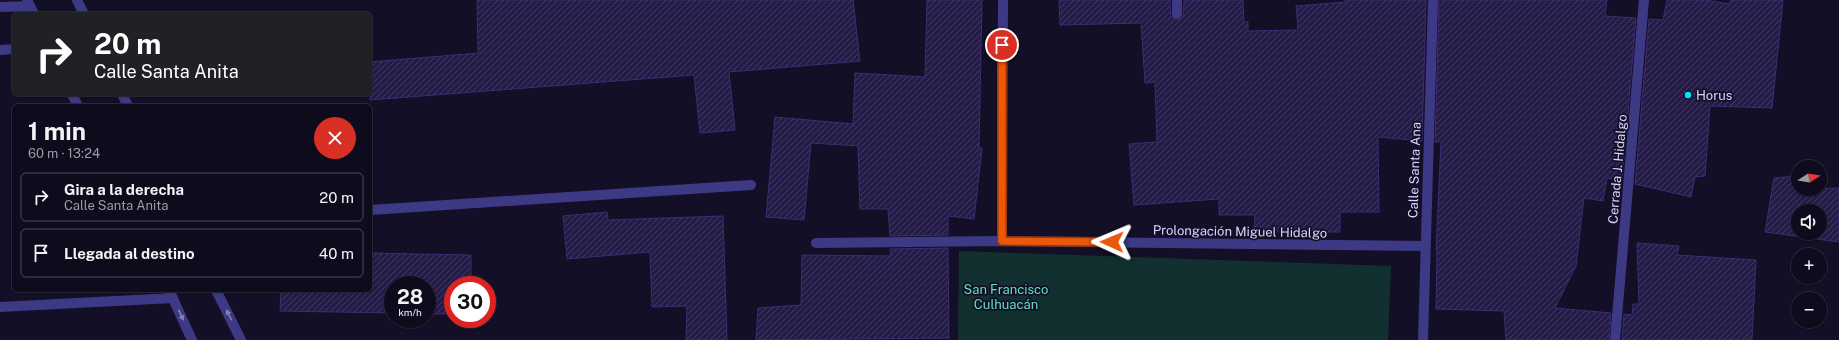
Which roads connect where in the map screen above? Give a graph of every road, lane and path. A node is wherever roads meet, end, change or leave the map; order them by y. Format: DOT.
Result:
graph roads {
  1 [pos="77,0"];
  2 [pos="1003,0"];
  3 [pos="1177,0"];
  4 [pos="1433,0"];
  5 [pos="1644,0"];
  6 [pos="0,7"];
  7 [pos="30,7"];
  8 [pos="83,12"];
  9 [pos="1177,14"];
  10 [pos="12,49"];
  11 [pos="0,50"];
  12 [pos="751,185"];
  13 [pos="372,210"];
  14 [pos="1002,241"];
  15 [pos="816,243"];
  16 [pos="1425,246"];
  17 [pos="217,292"];
  18 [pos="171,294"];
  19 [pos="0,307"];
  20 [pos="192,340"];
  21 [pos="241,340"];
  22 [pos="1423,340"];
  23 [pos="1615,340"];
  1 -- 8 [label="street"];
  2 -- 14 [label="street"];
  3 -- 9 [label="street"];
  4 -- 16 [label="street, Calle Santa Ana"];
  5 -- 23 [label="street, Cerrada J. Hidalgo"];
  6 -- 7 [label="street"];
  10 -- 11 [label="street"];
  12 -- 13 [label="street"];
  14 -- 15 [label="street, Prolongación Miguel Hidalgo"];
  14 -- 16 [label="street, Prolongación Miguel Hidalgo"];
  16 -- 22 [label="street, Calle Santa Ana"];
  21 -- 17 [label="street, one-way"];
  18 -- 19 [label="street"];
  18 -- 20 [label="street, one-way"];
}
